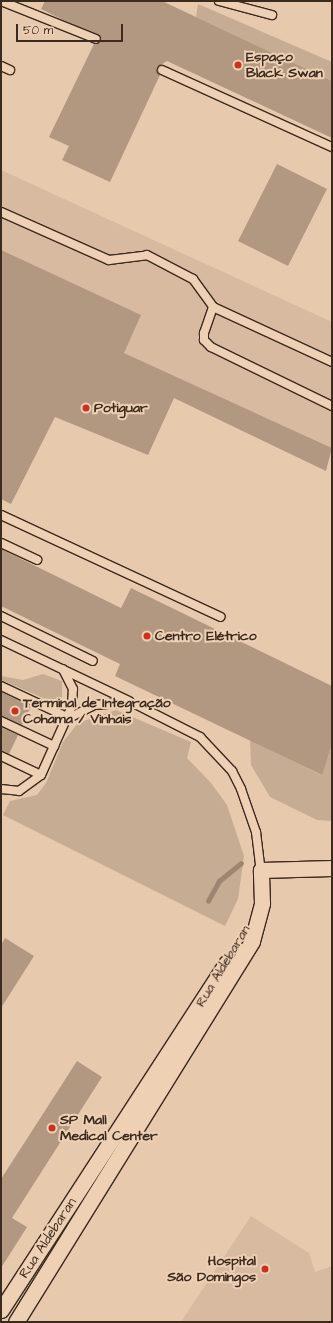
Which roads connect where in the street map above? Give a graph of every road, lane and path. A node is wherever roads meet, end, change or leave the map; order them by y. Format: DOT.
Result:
graph roads {
  1 [pos="1,1"];
  2 [pos="219,1"];
  3 [pos="272,15"];
  4 [pos="96,39"];
  5 [pos="1,66"];
  6 [pos="10,70"];
  7 [pos="162,70"];
  8 [pos="332,147"];
  9 [pos="1,212"];
  10 [pos="213,307"];
  11 [pos="332,362"];
  12 [pos="332,406"];
  13 [pos="1,515"];
  14 [pos="1,543"];
  15 [pos="37,560"];
  16 [pos="1,616"];
  17 [pos="221,617"];
  18 [pos="1,640"];
  19 [pos="92,661"];
  20 [pos="63,669"];
  21 [pos="1,686"];
  22 [pos="137,705"];
  23 [pos="69,718"];
  24 [pos="1,721"];
  25 [pos="54,746"];
  26 [pos="1,756"];
  27 [pos="41,775"];
  28 [pos="1,788"];
  29 [pos="332,868"];
  30 [pos="261,870"];
  31 [pos="1,1310"];
  32 [pos="16,1322"];
  1 -- 4 [label="lane"];
  2 -- 3 [label="lane"];
  5 -- 6 [label="lane"];
  7 -- 8 [label="lane"];
  9 -- 10 [label="lane"];
  10 -- 11 [label="lane"];
  10 -- 12 [label="lane"];
  13 -- 17 [label="lane"];
  14 -- 15 [label="lane"];
  16 -- 19 [label="lane"];
  18 -- 20 [label="lane"];
  20 -- 22 [label="lane"];
  20 -- 23 [label="lane"];
  21 -- 23 [label="lane"];
  22 -- 23 [label="lane"];
  22 -- 30 [label="lane"];
  23 -- 25 [label="lane"];
  24 -- 25 [label="lane"];
  25 -- 27 [label="lane"];
  26 -- 27 [label="lane"];
  27 -- 28 [label="lane"];
  29 -- 30 [label="street"];
  30 -- 31 [label="street, Rua Aldebaran"];
  30 -- 32 [label="street, Rua Aldebaran"];
}
